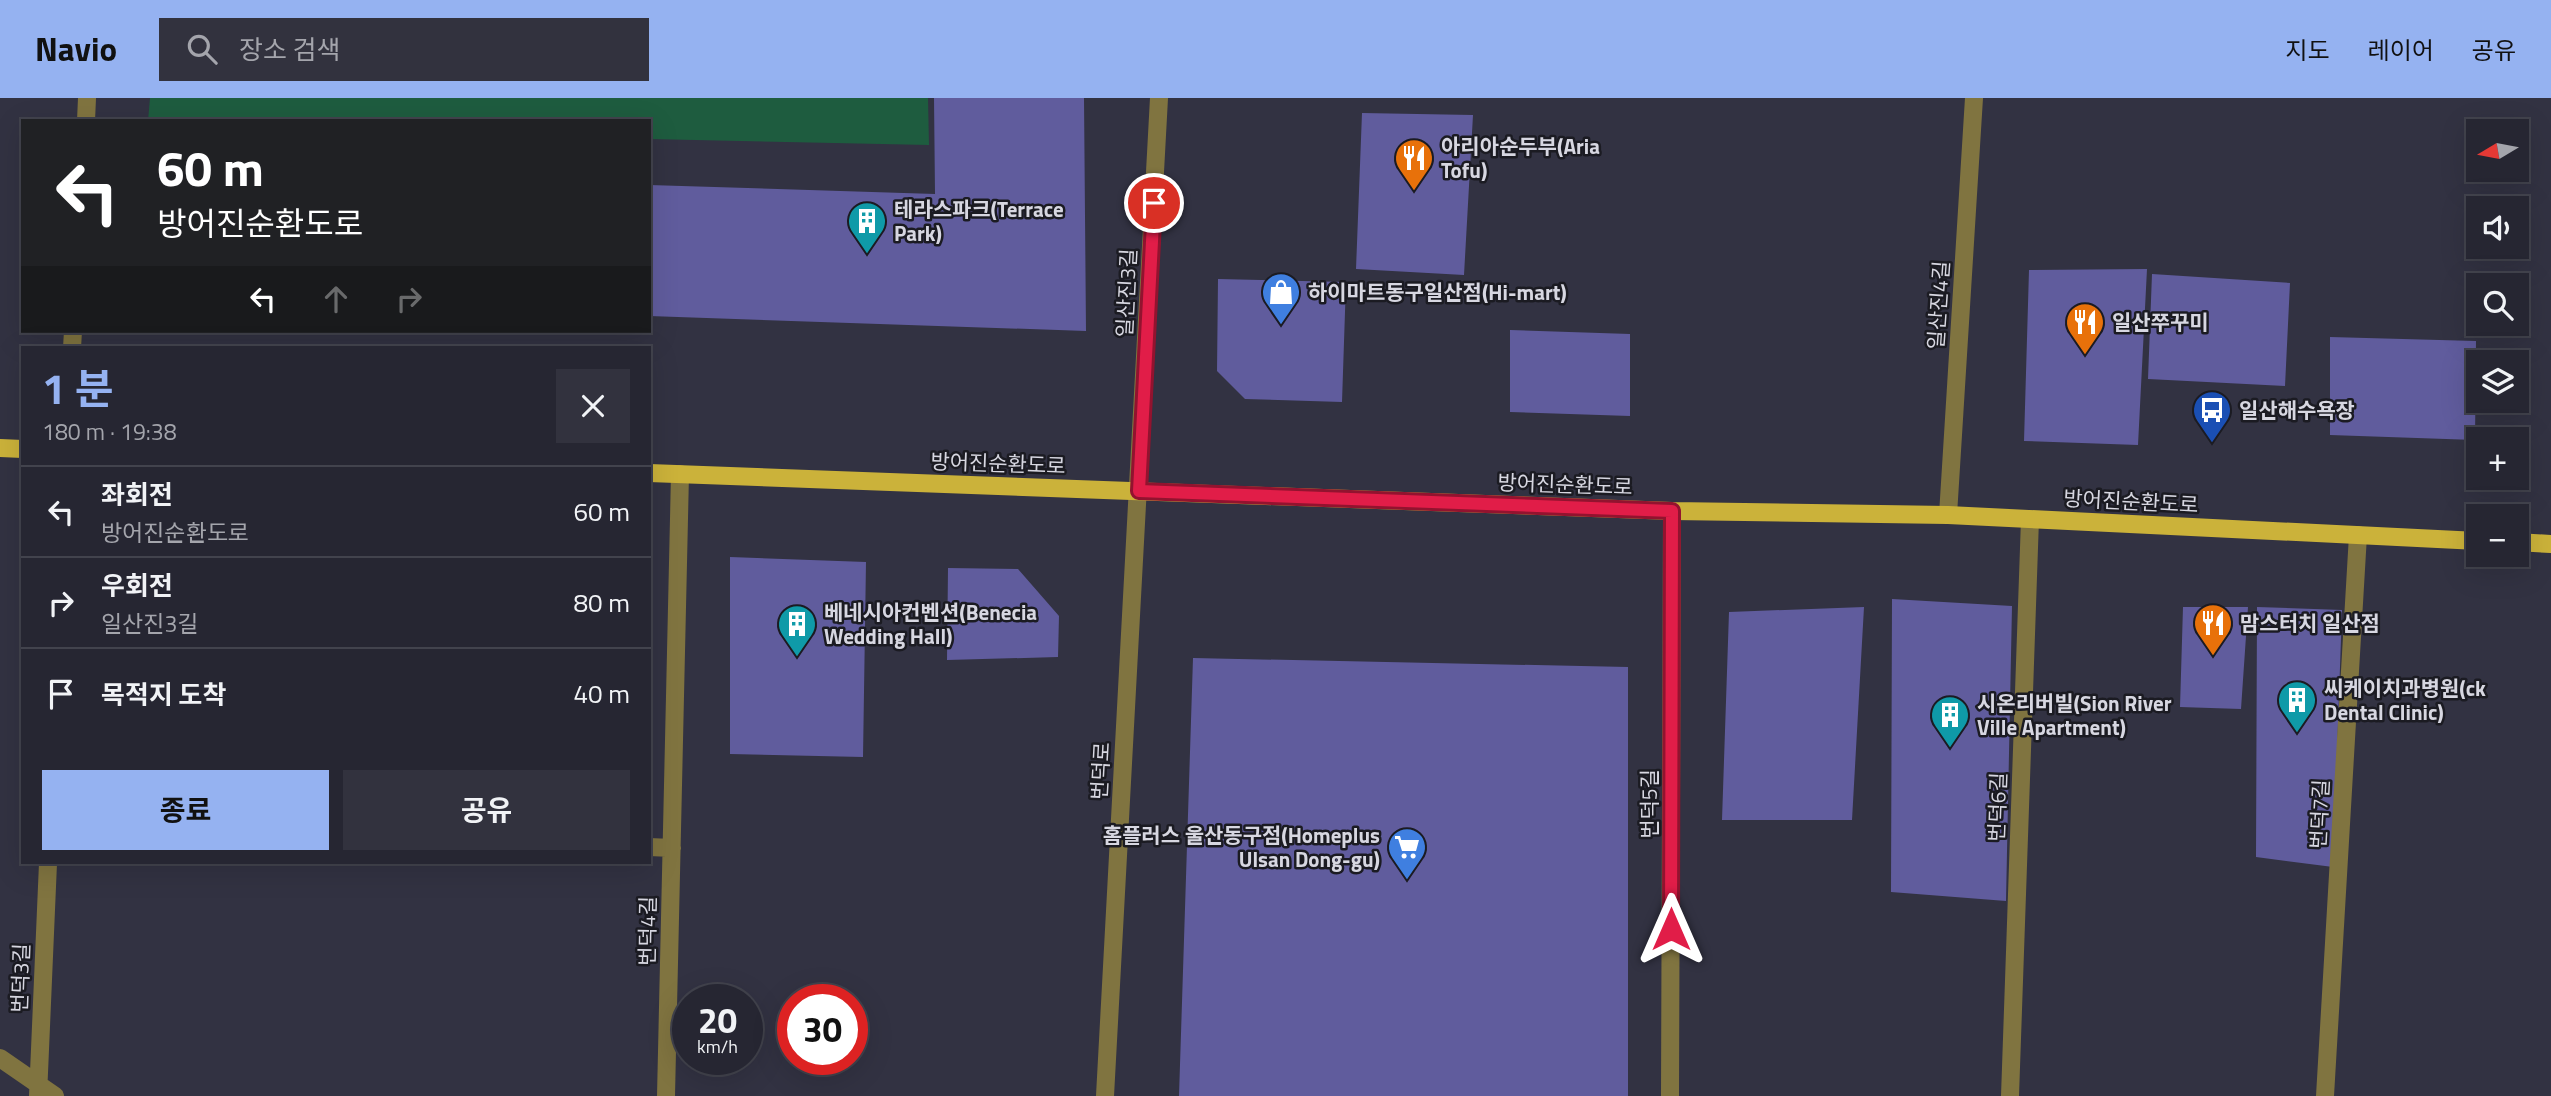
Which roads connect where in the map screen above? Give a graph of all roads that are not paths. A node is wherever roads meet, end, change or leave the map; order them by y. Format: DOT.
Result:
graph roads {
  1 [pos="88,98"];
  2 [pos="1159,98"];
  3 [pos="1974,98"];
  4 [pos="86,119"];
  5 [pos="0,449"];
  6 [pos="21,449"];
  7 [pos="651,472"];
  8 [pos="680,474"];
  9 [pos="1139,491"];
  10 [pos="1672,511"];
  11 [pos="1948,515"];
  12 [pos="2030,519"];
  13 [pos="2358,535"];
  14 [pos="2466,540"];
  15 [pos="2529,543"];
  16 [pos="2551,544"];
  17 [pos="651,847"];
  18 [pos="672,848"];
  19 [pos="48,864"];
  20 [pos="0,1058"];
  21 [pos="39,1090"];
  22 [pos="55,1096"];
  23 [pos="666,1096"];
  24 [pos="1105,1096"];
  25 [pos="1670,1096"];
  26 [pos="2010,1096"];
  27 [pos="2325,1096"];
  1 -- 4 [label="street"];
  2 -- 9 [label="street, 일산진3길"];
  3 -- 11 [label="street, 일산진4길"];
  5 -- 6 [label="main road"];
  7 -- 8 [label="main road, 방어진순환도로"];
  8 -- 9 [label="main road, 방어진순환도로"];
  8 -- 18 [label="street, 번덕4길"];
  9 -- 10 [label="main road, 방어진순환도로"];
  9 -- 24 [label="street, 번덕로"];
  10 -- 11 [label="main road, 방어진순환도로"];
  10 -- 25 [label="street, 번덕5길"];
  11 -- 12 [label="main road, 방어진순환도로"];
  12 -- 13 [label="main road, 방어진순환도로"];
  12 -- 26 [label="street, 번덕6길"];
  13 -- 14 [label="main road, 방어진순환도로"];
  13 -- 27 [label="street, 번덕7길"];
  15 -- 16 [label="main road"];
  17 -- 18 [label="street"];
  18 -- 23 [label="street, 번덕4길"];
  19 -- 21 [label="street, 번덕3길"];
  20 -- 21 [label="street"];
  21 -- 22 [label="street"];
}
